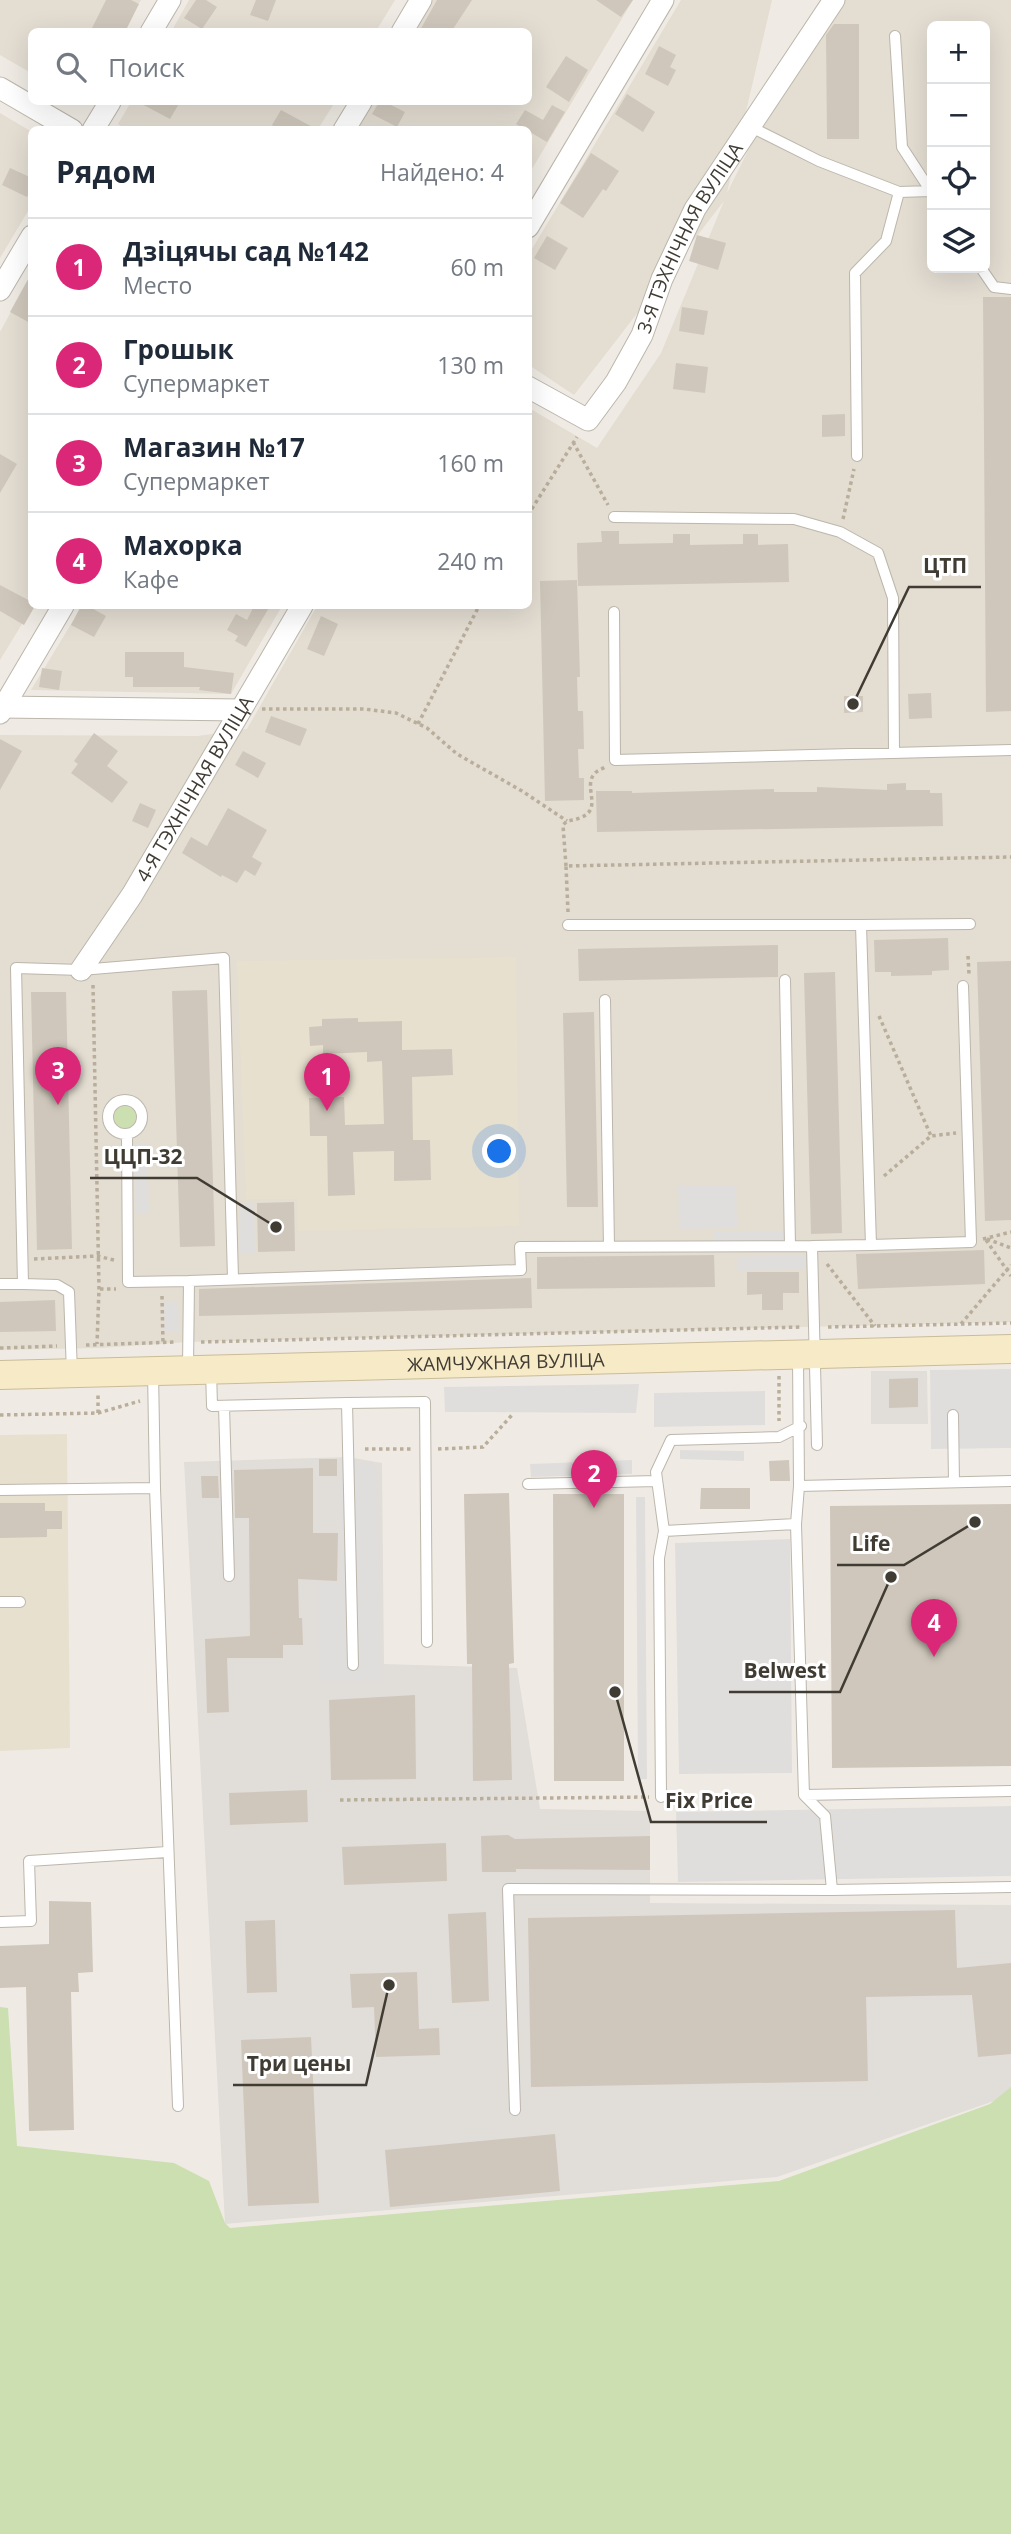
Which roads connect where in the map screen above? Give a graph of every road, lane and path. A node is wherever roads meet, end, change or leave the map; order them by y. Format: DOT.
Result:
graph roads {
  1 [pos="170,0"];
  2 [pos="421,0"];
  3 [pos="663,0"];
  4 [pos="834,0"];
  5 [pos="153,28"];
  6 [pos="404,28"];
  7 [pos="895,36"];
  8 [pos="0,88"];
  9 [pos="28,104"];
  10 [pos="29,105"];
  11 [pos="108,105"];
  12 [pos="358,105"];
  13 [pos="65,126"];
  14 [pos="95,126"];
  15 [pos="346,126"];
  16 [pos="751,127"];
  17 [pos="927,184"];
  18 [pos="899,192"];
  19 [pos="927,192"];
  20 [pos="532,220"];
  21 [pos="28,243"];
  22 [pos="985,273"];
  23 [pos="1011,289"];
  24 [pos="0,290"];
  25 [pos="532,389"];
  26 [pos="587,420"];
  27 [pos="573,442"];
  28 [pos="857,456"];
  29 [pos="532,509"];
  30 [pos="614,517"];
  31 [pos="840,531"];
  32 [pos="61,609"];
  33 [pos="300,609"];
  34 [pos="477,609"];
  35 [pos="614,612"];
  36 [pos="1,710"];
  37 [pos="240,710"];
  38 [pos="418,724"];
  39 [pos="1011,750"];
  40 [pos="894,752"];
  41 [pos="615,760"];
  42 [pos="567,821"];
  43 [pos="1011,856"];
  44 [pos="566,866"];
  45 [pos="970,924"];
  46 [pos="568,925"];
  47 [pos="861,925"];
  48 [pos="87,973"];
  49 [pos="785,980"];
  50 [pos="963,986"];
  51 [pos="605,1000"];
  52 [pos="878,1015"];
  53 [pos="968,1132"];
  54 [pos="127,1134"];
  55 [pos="931,1136"];
  56 [pos="869,1188"];
  57 [pos="1011,1232"];
  58 [pos="985,1238"];
  59 [pos="971,1242"];
  60 [pos="871,1245"];
  61 [pos="790,1246"];
  62 [pos="813,1246"];
  63 [pos="609,1247"];
  64 [pos="1011,1248"];
  65 [pos="97,1256"];
  66 [pos="22,1259"];
  67 [pos="128,1263"];
  68 [pos="1011,1265"];
  69 [pos="233,1278"];
  70 [pos="189,1281"];
  71 [pos="0,1284"];
  72 [pos="23,1284"];
  73 [pos="162,1288"];
  74 [pos="99,1289"];
  75 [pos="124,1289"];
  76 [pos="1011,1323"];
  77 [pos="961,1324"];
  78 [pos="875,1326"];
  79 [pos="188,1342"];
  80 [pos="163,1343"];
  81 [pos="97,1345"];
  82 [pos="0,1348"];
  83 [pos="1011,1349"];
  84 [pos="802,1352"];
  85 [pos="81,1364"];
  86 [pos="199,1370"];
  87 [pos="153,1371"];
  88 [pos="0,1375"];
  89 [pos="347,1403"];
  90 [pos="224,1406"];
  91 [pos="0,1415"];
  92 [pos="512,1415"];
  93 [pos="953,1415"];
  94 [pos="800,1426"];
  95 [pos="779,1437"];
  96 [pos="817,1445"];
  97 [pos="365,1449"];
  98 [pos="426,1449"];
  99 [pos="657,1481"];
  100 [pos="1011,1481"];
  101 [pos="954,1482"];
  102 [pos="528,1484"];
  103 [pos="799,1486"];
  104 [pos="155,1488"];
  105 [pos="0,1490"];
  106 [pos="796,1524"];
  107 [pos="664,1531"];
  108 [pos="229,1576"];
  109 [pos="0,1602"];
  110 [pos="20,1602"];
  111 [pos="426,1642"];
  112 [pos="353,1665"];
  113 [pos="1011,1791"];
  114 [pos="804,1795"];
  115 [pos="662,1797"];
  116 [pos="340,1800"];
  117 [pos="167,1852"];
  118 [pos="1011,1886"];
  119 [pos="832,1890"];
  120 [pos="0,1922"];
  121 [pos="178,2106"];
  122 [pos="515,2110"];
  1 -- 5 [label="street"];
  2 -- 6 [label="street"];
  3 -- 20 [label="street"];
  4 -- 16 [label="street, 3-Я ТЭХНІЧНАЯ ВУЛІЦА"];
  7 -- 17 [label="lane"];
  8 -- 9 [label="street"];
  10 -- 13 [label="street"];
  11 -- 14 [label="street"];
  12 -- 15 [label="street"];
  16 -- 18 [label="lane"];
  16 -- 26 [label="street, 3-Я ТЭХНІЧНАЯ ВУЛІЦА"];
  18 -- 19 [label="lane"];
  18 -- 28 [label="lane"];
  21 -- 24 [label="street"];
  22 -- 23 [label="lane"];
  25 -- 26 [label="street"];
  26 -- 27 [label="path"];
  27 -- 29 [label="path"];
  27 -- 30 [label="path"];
  28 -- 31 [label="path"];
  30 -- 31 [label="lane"];
  31 -- 40 [label="lane"];
  32 -- 36 [label="street"];
  33 -- 37 [label="street, 4-Я ТЭХНІЧНАЯ ВУЛІЦА"];
  34 -- 38 [label="path"];
  35 -- 41 [label="lane"];
  36 -- 37 [label="street"];
  37 -- 38 [label="path"];
  37 -- 48 [label="street, 4-Я ТЭХНІЧНАЯ ВУЛІЦА"];
  38 -- 42 [label="path"];
  39 -- 40 [label="lane"];
  40 -- 41 [label="lane"];
  41 -- 42 [label="path"];
  42 -- 44 [label="path"];
  43 -- 44 [label="path"];
  44 -- 46 [label="path"];
  45 -- 47 [label="lane"];
  46 -- 47 [label="lane"];
  47 -- 56 [label="lane"];
  48 -- 65 [label="path"];
  48 -- 66 [label="lane"];
  48 -- 69 [label="lane"];
  49 -- 61 [label="lane"];
  50 -- 53 [label="lane"];
  51 -- 63 [label="lane"];
  52 -- 55 [label="path"];
  53 -- 55 [label="path"];
  53 -- 59 [label="lane"];
  54 -- 67 [label="lane"];
  55 -- 56 [label="path"];
  56 -- 60 [label="lane"];
  57 -- 58 [label="path"];
  58 -- 59 [label="path"];
  58 -- 64 [label="path"];
  59 -- 60 [label="lane"];
  60 -- 62 [label="lane"];
  61 -- 62 [label="lane"];
  61 -- 63 [label="lane"];
  62 -- 78 [label="path"];
  62 -- 84 [label="lane"];
  63 -- 69 [label="lane"];
  65 -- 66 [label="path"];
  65 -- 67 [label="path"];
  65 -- 74 [label="path"];
  66 -- 72 [label="lane"];
  67 -- 70 [label="lane"];
  68 -- 77 [label="path"];
  69 -- 70 [label="lane"];
  70 -- 79 [label="lane"];
  71 -- 72 [label="lane"];
  72 -- 85 [label="lane"];
  73 -- 80 [label="path"];
  74 -- 75 [label="path"];
  74 -- 81 [label="path"];
  76 -- 77 [label="path"];
  77 -- 78 [label="path"];
  78 -- 84 [label="path"];
  79 -- 80 [label="path"];
  79 -- 84 [label="path"];
  79 -- 86 [label="lane"];
  80 -- 81 [label="path"];
  81 -- 85 [label="path"];
  81 -- 85 [label="path"];
  82 -- 85 [label="path"];
  83 -- 84 [label="main road, ЖАМЧУЖНАЯ ВУЛІЦА"];
  84 -- 86 [label="main road, ЖАМЧУЖНАЯ ВУЛІЦА"];
  84 -- 94 [label="lane"];
  84 -- 95 [label="path"];
  84 -- 96 [label="lane"];
  85 -- 87 [label="main road, ЖАМЧУЖНАЯ ВУЛІЦА"];
  85 -- 88 [label="main road, ЖАМЧУЖНАЯ ВУЛІЦА"];
  85 -- 91 [label="path"];
  86 -- 87 [label="main road, ЖАМЧУЖНАЯ ВУЛІЦА"];
  86 -- 90 [label="lane"];
  87 -- 104 [label="lane"];
  89 -- 90 [label="lane"];
  89 -- 98 [label="lane"];
  89 -- 112 [label="lane"];
  90 -- 108 [label="lane"];
  92 -- 98 [label="path"];
  93 -- 101 [label="lane"];
  94 -- 95 [label="lane"];
  94 -- 103 [label="lane"];
  95 -- 99 [label="lane"];
  97 -- 98 [label="path"];
  98 -- 111 [label="lane"];
  99 -- 102 [label="lane"];
  99 -- 107 [label="lane"];
  100 -- 101 [label="lane"];
  101 -- 103 [label="lane"];
  103 -- 106 [label="lane"];
  104 -- 105 [label="lane"];
  104 -- 117 [label="lane"];
  106 -- 107 [label="lane"];
  106 -- 114 [label="lane"];
  107 -- 115 [label="lane"];
  109 -- 110 [label="lane"];
  113 -- 114 [label="lane"];
  114 -- 119 [label="lane"];
  115 -- 116 [label="path"];
  117 -- 120 [label="lane"];
  117 -- 121 [label="lane"];
  118 -- 119 [label="lane"];
  119 -- 122 [label="lane"];
}
